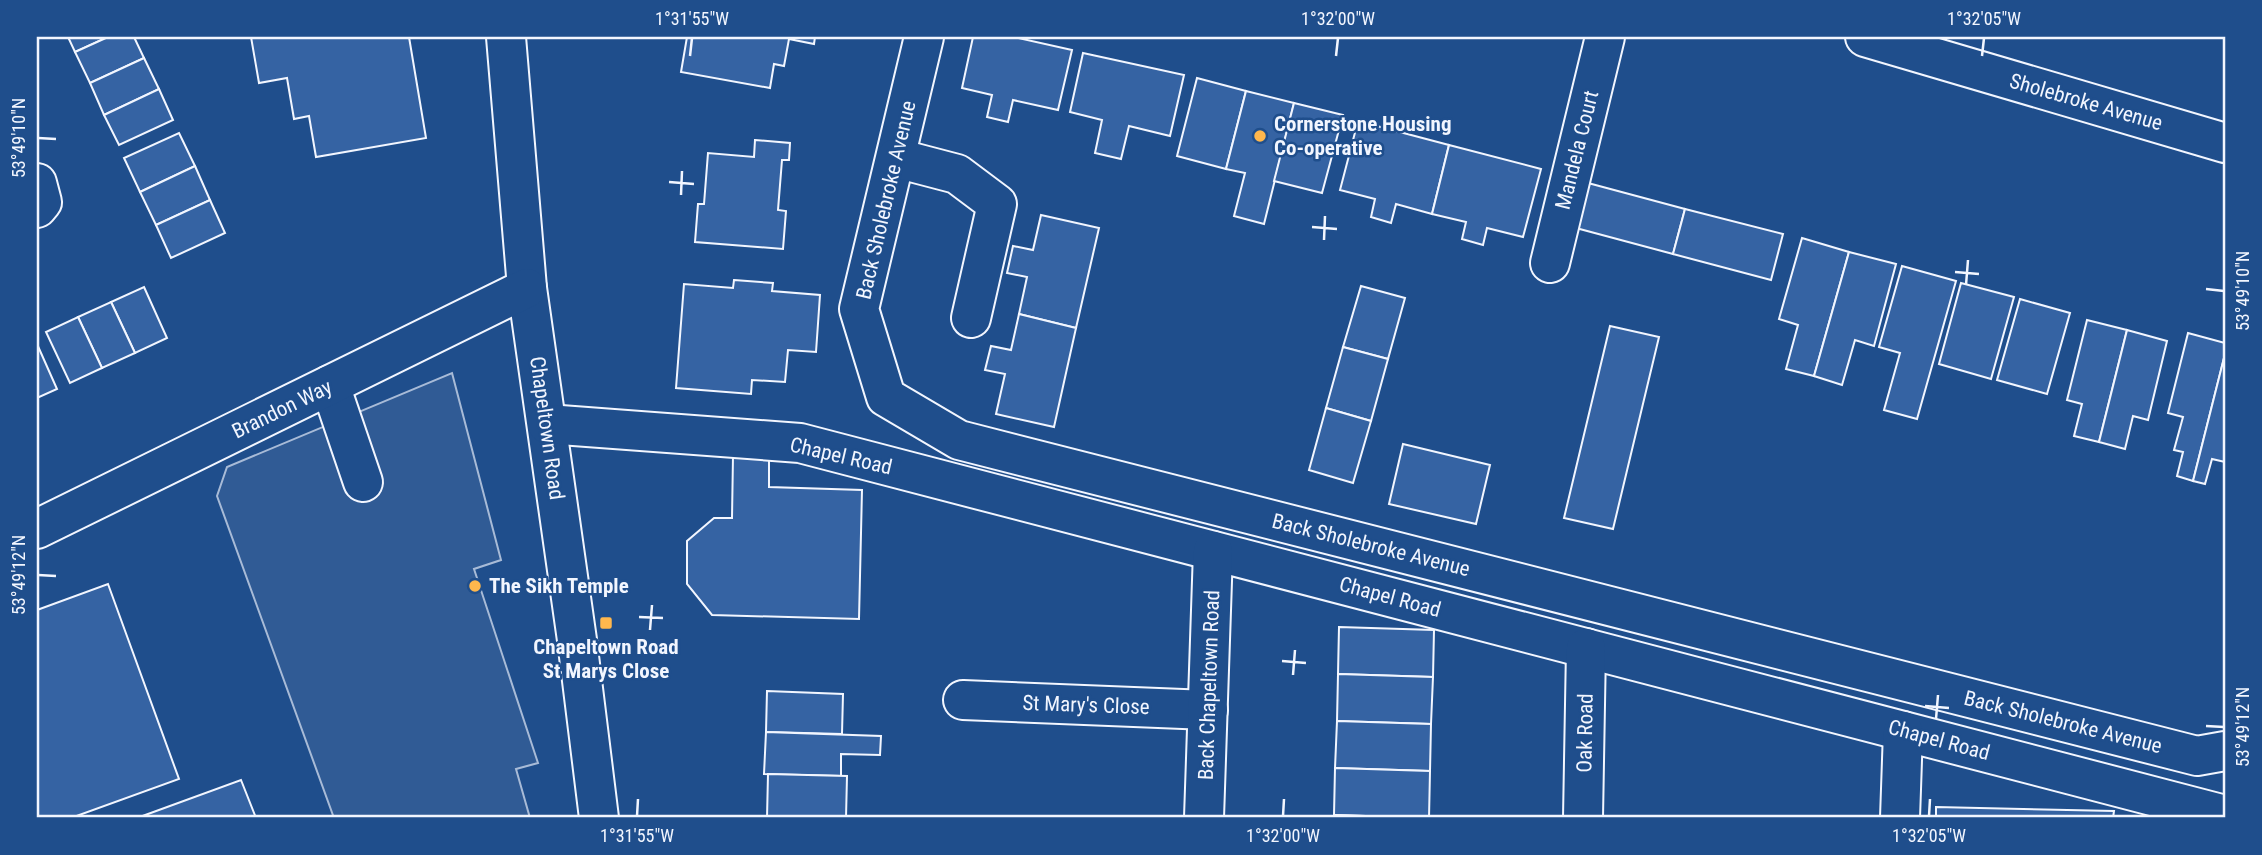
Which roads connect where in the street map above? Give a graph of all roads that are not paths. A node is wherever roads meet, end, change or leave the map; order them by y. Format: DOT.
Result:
graph roads {
  1 [pos="506,37"];
  2 [pos="924,37"];
  3 [pos="1605,37"];
  4 [pos="1865,37"];
  5 [pos="2225,143"];
  6 [pos="896,158"];
  7 [pos="37,183"];
  8 [pos="37,208"];
  9 [pos="1550,263"];
  10 [pos="527,288"];
  11 [pos="971,318"];
  12 [pos="330,385"];
  13 [pos="547,424"];
  14 [pos="363,482"];
  15 [pos="37,529"];
  16 [pos="1213,551"];
  17 [pos="1586,648"];
  18 [pos="963,700"];
  19 [pos="1208,710"];
  20 [pos="1903,731"];
  21 [pos="2225,751"];
  22 [pos="2225,815"];
  23 [pos="598,818"];
  24 [pos="1205,818"];
  25 [pos="1583,818"];
  26 [pos="1900,818"];
  1 -- 10 [label="street, Chapeltown Road"];
  2 -- 6 [label="street, Back Sholebroke Avenue"];
  3 -- 9 [label="street, Mandela Court"];
  4 -- 5 [label="street, Sholebroke Avenue"];
  6 -- 11 [label="street"];
  6 -- 21 [label="street, Back Sholebroke Avenue"];
  7 -- 8 [label="street"];
  10 -- 12 [label="street, Brandon Way"];
  10 -- 13 [label="street, Chapeltown Road"];
  12 -- 14 [label="street"];
  12 -- 15 [label="street, Brandon Way"];
  13 -- 16 [label="street, Chapel Road"];
  13 -- 23 [label="street, Chapeltown Road"];
  16 -- 17 [label="street, Chapel Road"];
  16 -- 19 [label="street, Back Chapeltown Road"];
  17 -- 20 [label="street, Chapel Road"];
  17 -- 25 [label="street, Oak Road"];
  18 -- 19 [label="street, St Mary's Close"];
  19 -- 24 [label="street, Back Chapeltown Road"];
  20 -- 22 [label="street, Chapel Road"];
  20 -- 26 [label="street"];
}
